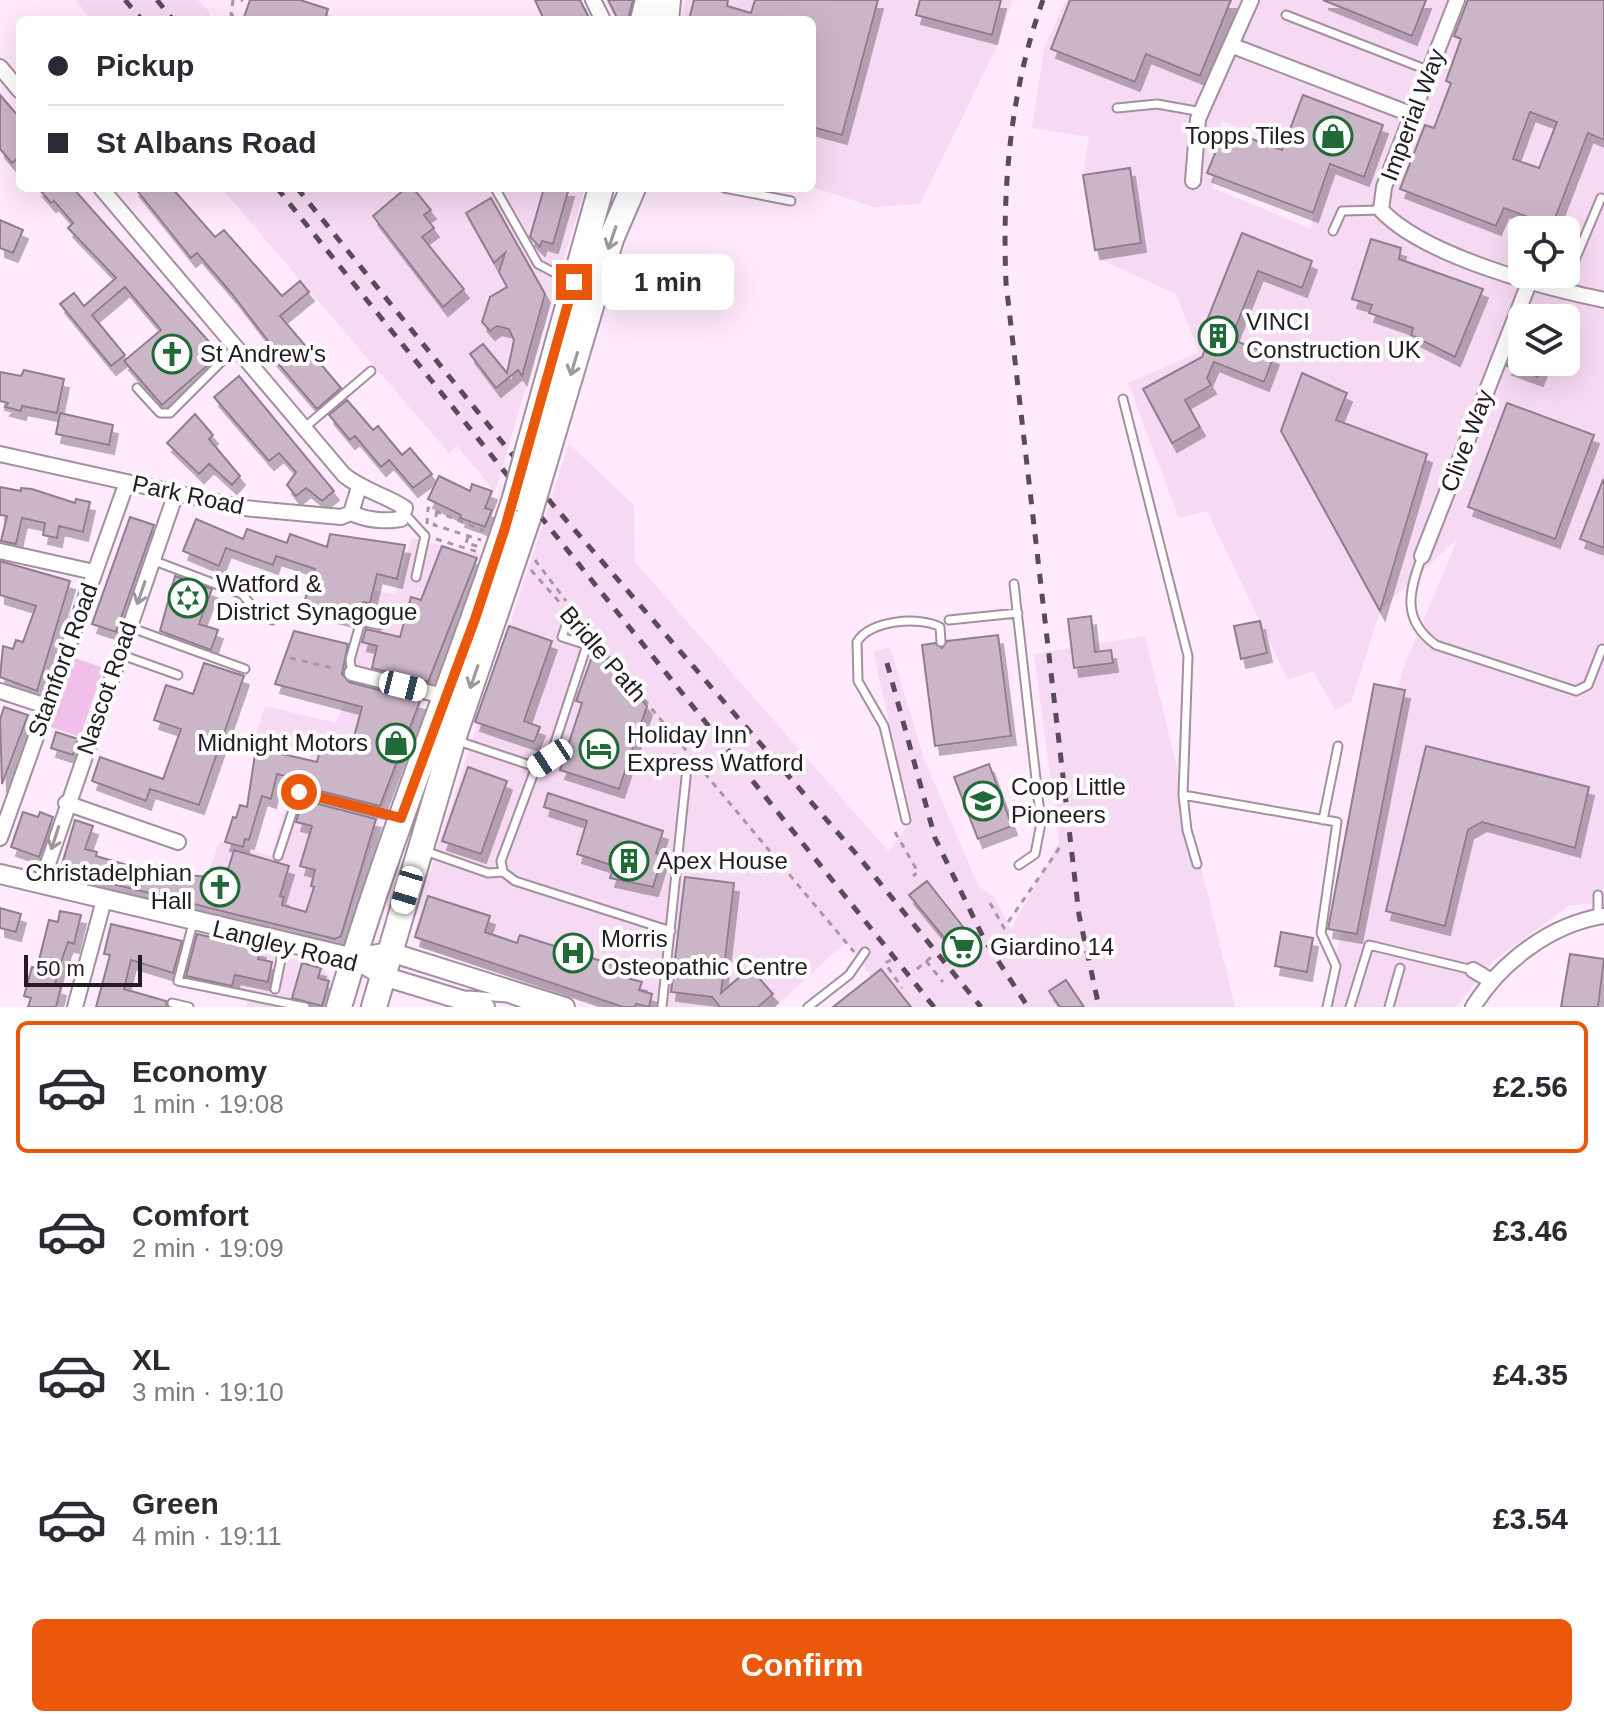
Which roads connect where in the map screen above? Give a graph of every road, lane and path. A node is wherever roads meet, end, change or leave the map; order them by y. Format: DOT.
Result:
graph roads {
  1 [pos="1251,0"];
  2 [pos="1457,0"];
  3 [pos="1286,15"];
  4 [pos="1233,46"];
  5 [pos="0,67"];
  6 [pos="1430,71"];
  7 [pos="16,86"];
  8 [pos="1117,108"];
  9 [pos="1202,112"];
  10 [pos="1413,115"];
  11 [pos="1193,181"];
  12 [pos="104,192"];
  13 [pos="497,192"];
  14 [pos="600,192"];
  15 [pos="631,192"];
  16 [pos="745,192"];
  17 [pos="1601,198"];
  18 [pos="791,201"];
  19 [pos="1381,210"];
  20 [pos="1333,231"];
  21 [pos="1508,274"];
  22 [pos="585,286"];
  23 [pos="1527,288"];
  24 [pos="1550,288"];
  25 [pos="1562,291"];
  26 [pos="1604,300"];
  27 [pos="235,348"];
  28 [pos="371,371"];
  29 [pos="137,388"];
  30 [pos="1123,399"];
  31 [pos="304,428"];
  32 [pos="0,454"];
  33 [pos="127,482"];
  34 [pos="359,487"];
  35 [pos="176,493"];
  36 [pos="522,506"];
  37 [pos="437,510"];
  38 [pos="351,513"];
  39 [pos="405,514"];
  40 [pos="489,533"];
  41 [pos="425,536"];
  42 [pos="468,536"];
  43 [pos="481,540"];
  44 [pos="0,551"];
  45 [pos="1422,556"];
  46 [pos="152,560"];
  47 [pos="535,560"];
  48 [pos="532,571"];
  49 [pos="94,572"];
  50 [pos="416,577"];
  51 [pos="1014,584"];
  52 [pos="571,611"];
  53 [pos="1018,613"];
  54 [pos="272,620"];
  55 [pos="949,620"];
  56 [pos="379,625"];
  57 [pos="129,627"];
  58 [pos="941,642"];
  59 [pos="1602,649"];
  60 [pos="119,654"];
  61 [pos="290,658"];
  62 [pos="245,669"];
  63 [pos="352,673"];
  64 [pos="178,675"];
  65 [pos="0,691"];
  66 [pos="447,697"];
  67 [pos="46,706"];
  68 [pos="453,739"];
  69 [pos="1338,746"];
  70 [pos="674,759"];
  71 [pos="536,767"];
  72 [pos="1183,795"];
  73 [pos="66,803"];
  74 [pos="401,818"];
  75 [pos="906,820"];
  76 [pos="1323,820"];
  77 [pos="895,832"];
  78 [pos="0,838"];
  79 [pos="178,842"];
  80 [pos="1060,847"];
  81 [pos="420,849"];
  82 [pos="278,856"];
  83 [pos="1197,864"];
  84 [pos="1019,865"];
  85 [pos="503,872"];
  86 [pos="0,874"];
  87 [pos="913,876"];
  88 [pos="41,884"];
  89 [pos="1598,895"];
  90 [pos="104,900"];
  91 [pos="990,903"];
  92 [pos="1601,917"];
  93 [pos="193,923"];
  94 [pos="671,931"];
  95 [pos="959,936"];
  96 [pos="284,943"];
  97 [pos="935,954"];
  98 [pos="862,955"];
  99 [pos="979,959"];
  100 [pos="891,960"];
  101 [pos="926,961"];
  102 [pos="373,962"];
  103 [pos="1400,968"];
  104 [pos="917,969"];
  105 [pos="1473,970"];
  106 [pos="1490,980"];
  107 [pos="943,982"];
  108 [pos="902,988"];
  109 [pos="275,989"];
  110 [pos="451,997"];
  111 [pos="172,1003"];
  112 [pos="268,1003"];
  113 [pos="75,1007"];
  114 [pos="189,1007"];
  115 [pos="305,1007"];
  116 [pos="339,1007"];
  117 [pos="354,1007"];
  118 [pos="374,1007"];
  119 [pos="485,1007"];
  120 [pos="532,1007"];
  121 [pos="565,1007"];
  122 [pos="662,1007"];
  123 [pos="808,1007"];
  124 [pos="1327,1007"];
  125 [pos="1350,1007"];
  126 [pos="1389,1007"];
  127 [pos="1473,1007"];
  1 -- 4 [label="street"];
  2 -- 6 [label="street, Imperial Way"];
  3 -- 6 [label="lane"];
  4 -- 9 [label="street"];
  4 -- 10 [label="street"];
  5 -- 7 [label="street"];
  6 -- 10 [label="street, Imperial Way"];
  8 -- 9 [label="lane"];
  9 -- 11 [label="street"];
  10 -- 19 [label="street, Imperial Way"];
  12 -- 27 [label="street"];
  13 -- 22 [label="lane"];
  14 -- 22 [label="main road"];
  15 -- 22 [label="main road, one-way"];
  16 -- 18 [label="lane"];
  17 -- 25 [label="lane"];
  19 -- 20 [label="lane"];
  19 -- 21 [label="street, Imperial Way"];
  22 -- 36 [label="main road, bridge"];
  23 -- 45 [label="street, Clive Way"];
  24 -- 25 [label="street"];
  25 -- 26 [label="street"];
  27 -- 29 [label="lane"];
  27 -- 31 [label="street"];
  28 -- 31 [label="lane"];
  30 -- 72 [label="lane"];
  31 -- 34 [label="street"];
  32 -- 33 [label="street, Park Road"];
  33 -- 35 [label="street, Park Road"];
  33 -- 49 [label="street, Stamford Road"];
  34 -- 38 [label="street"];
  34 -- 39 [label="street"];
  35 -- 38 [label="street, Park Road"];
  35 -- 46 [label="street, Nascot Road"];
  36 -- 66 [label="main road"];
  36 -- 68 [label="main road, one-way"];
  37 -- 40 [label="path"];
  37 -- 41 [label="path"];
  37 -- 42 [label="path"];
  38 -- 39 [label="street, Park Road"];
  39 -- 41 [label="lane"];
  41 -- 42 [label="path"];
  41 -- 50 [label="lane"];
  42 -- 43 [label="path"];
  44 -- 49 [label="street"];
  45 -- 59 [label="lane"];
  46 -- 54 [label="lane"];
  46 -- 57 [label="street, Nascot Road, one-way"];
  47 -- 52 [label="path"];
  48 -- 52 [label="path, Bridle Path"];
  49 -- 67 [label="street, Stamford Road"];
  51 -- 53 [label="lane"];
  52 -- 71 [label="lane"];
  52 -- 98 [label="path, Bridle Path"];
  53 -- 55 [label="lane"];
  53 -- 84 [label="lane"];
  56 -- 63 [label="lane"];
  57 -- 60 [label="street, Nascot Road"];
  57 -- 62 [label="lane"];
  58 -- 75 [label="lane"];
  60 -- 64 [label="lane"];
  60 -- 73 [label="street, Nascot Road"];
  61 -- 63 [label="path"];
  63 -- 66 [label="street"];
  65 -- 67 [label="street"];
  66 -- 74 [label="main road"];
  67 -- 78 [label="street, Stamford Road"];
  68 -- 71 [label="lane"];
  68 -- 81 [label="main road"];
  69 -- 76 [label="lane"];
  70 -- 94 [label="lane"];
  71 -- 85 [label="lane"];
  72 -- 76 [label="lane"];
  72 -- 83 [label="lane"];
  73 -- 79 [label="street"];
  73 -- 88 [label="street, Nascot Road, one-way"];
  74 -- 82 [label="lane"];
  74 -- 102 [label="main road"];
  76 -- 124 [label="lane"];
  77 -- 87 [label="path"];
  80 -- 91 [label="path"];
  81 -- 85 [label="lane"];
  81 -- 102 [label="main road"];
  85 -- 94 [label="lane"];
  86 -- 88 [label="street, Langley Road"];
  88 -- 90 [label="street, Langley Road"];
  89 -- 92 [label="lane"];
  90 -- 93 [label="street, Langley Road"];
  90 -- 113 [label="street"];
  92 -- 106 [label="street"];
  93 -- 96 [label="street, Langley Road"];
  93 -- 112 [label="lane"];
  94 -- 122 [label="lane"];
  95 -- 99 [label="path"];
  96 -- 102 [label="street, Langley Road"];
  96 -- 109 [label="lane"];
  97 -- 101 [label="path"];
  98 -- 123 [label="lane"];
  100 -- 108 [label="path"];
  101 -- 104 [label="path"];
  101 -- 107 [label="path"];
  102 -- 110 [label="street"];
  102 -- 116 [label="main road"];
  102 -- 117 [label="main road"];
  102 -- 118 [label="main road"];
  102 -- 121 [label="street"];
  103 -- 126 [label="lane"];
  105 -- 106 [label="street"];
  105 -- 125 [label="lane"];
  106 -- 127 [label="street"];
  110 -- 119 [label="street"];
  110 -- 120 [label="lane"];
  111 -- 114 [label="lane"];
  112 -- 115 [label="lane"];
}
